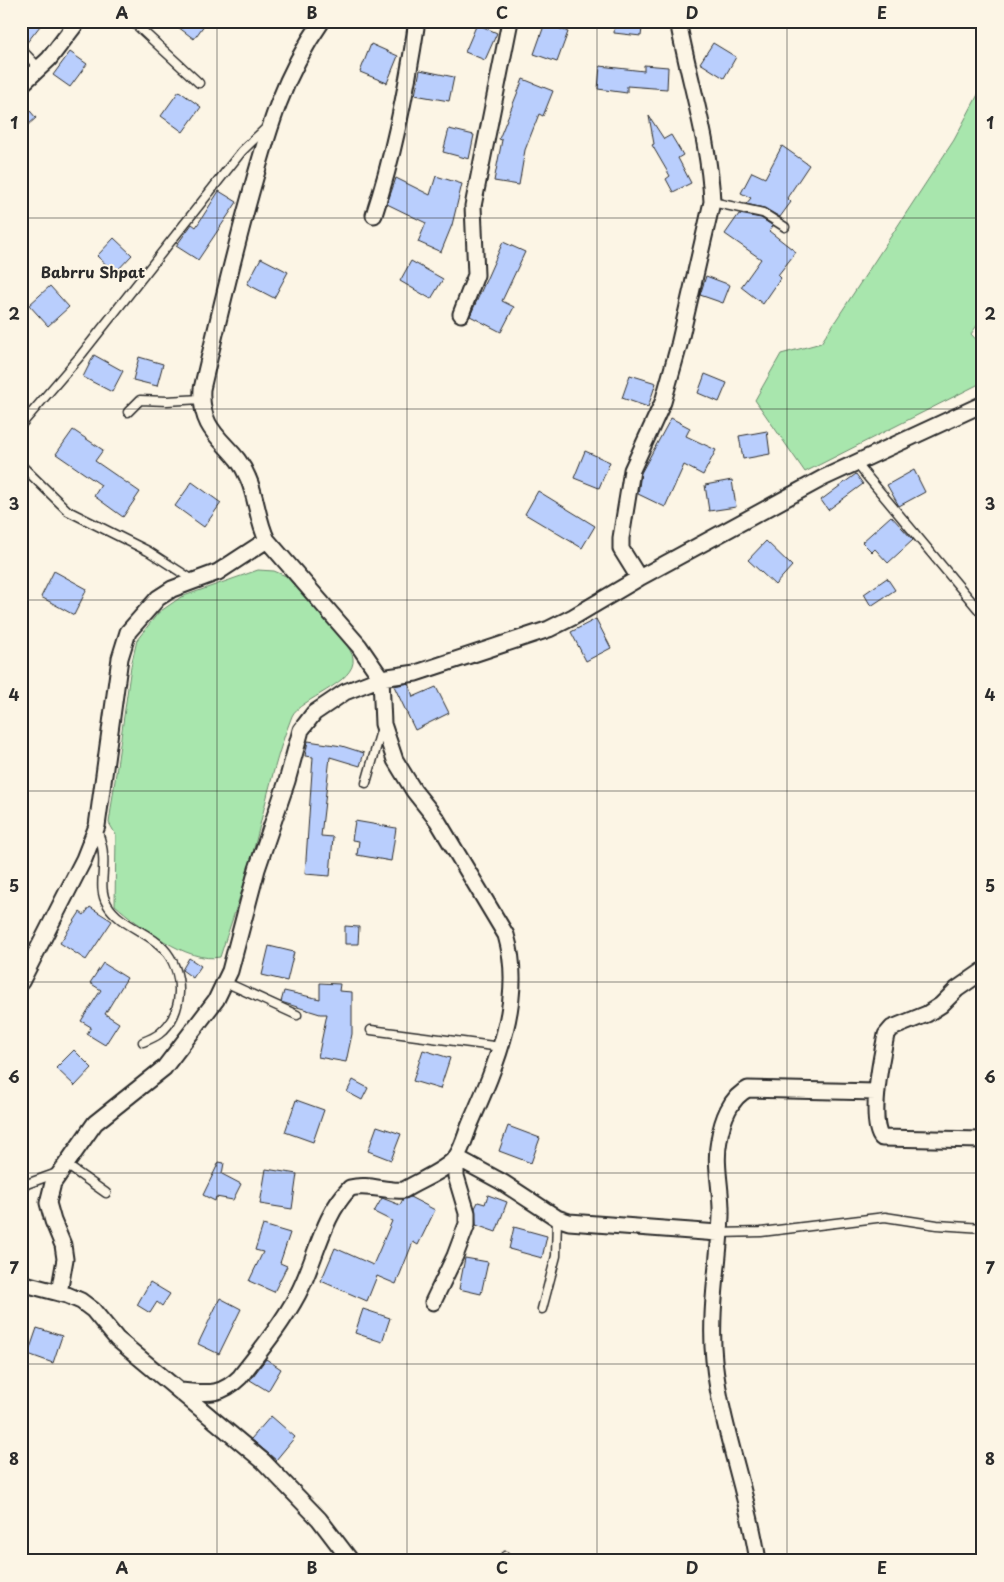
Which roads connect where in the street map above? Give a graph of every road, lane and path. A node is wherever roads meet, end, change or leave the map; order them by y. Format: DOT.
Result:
graph roads {
  1 [pos="78,21"];
  2 [pos="132,21"];
  3 [pos="322,21"];
  4 [pos="417,21"];
  5 [pos="510,21"];
  6 [pos="678,21"];
  7 [pos="21,49"];
  8 [pos="40,69"];
  9 [pos="199,83"];
  10 [pos="21,85"];
  11 [pos="271,124"];
  12 [pos="712,202"];
  13 [pos="374,215"];
  14 [pos="785,227"];
  15 [pos="461,314"];
  16 [pos="201,399"];
  17 [pos="983,404"];
  18 [pos="128,412"];
  19 [pos="21,425"];
  20 [pos="856,463"];
  21 [pos="21,465"];
  22 [pos="267,540"];
  23 [pos="639,578"];
  24 [pos="193,580"];
  25 [pos="983,615"];
  26 [pos="380,678"];
  27 [pos="383,724"];
  28 [pos="366,783"];
  29 [pos="97,826"];
  30 [pos="983,971"];
  31 [pos="21,982"];
  32 [pos="225,982"];
  33 [pos="297,1015"];
  34 [pos="371,1030"];
  35 [pos="142,1042"];
  36 [pos="501,1047"];
  37 [pos="876,1092"];
  38 [pos="983,1140"];
  39 [pos="456,1157"];
  40 [pos="63,1168"];
  41 [pos="21,1186"];
  42 [pos="106,1193"];
  43 [pos="557,1218"];
  44 [pos="983,1228"];
  45 [pos="718,1233"];
  46 [pos="21,1283"];
  47 [pos="59,1293"];
  48 [pos="433,1302"];
  49 [pos="542,1308"];
  50 [pos="180,1391"];
  51 [pos="351,1561"];
  52 [pos="758,1561"];
  1 -- 8 [label="street"];
  2 -- 9 [label="lane"];
  3 -- 11 [label="street"];
  4 -- 13 [label="street"];
  5 -- 15 [label="street"];
  6 -- 12 [label="street"];
  7 -- 8 [label="lane"];
  8 -- 10 [label="street"];
  11 -- 16 [label="street"];
  11 -- 19 [label="lane"];
  12 -- 14 [label="lane"];
  12 -- 23 [label="street"];
  16 -- 18 [label="lane"];
  16 -- 22 [label="street"];
  17 -- 20 [label="street"];
  20 -- 23 [label="street"];
  20 -- 25 [label="lane"];
  21 -- 24 [label="lane"];
  22 -- 24 [label="street"];
  22 -- 26 [label="street"];
  23 -- 26 [label="street"];
  24 -- 29 [label="street"];
  26 -- 27 [label="street"];
  26 -- 32 [label="street"];
  27 -- 28 [label="lane"];
  27 -- 36 [label="street"];
  29 -- 31 [label="street"];
  29 -- 35 [label="lane"];
  30 -- 37 [label="street"];
  32 -- 33 [label="lane"];
  32 -- 40 [label="street"];
  34 -- 36 [label="lane"];
  36 -- 39 [label="street"];
  37 -- 38 [label="street"];
  37 -- 45 [label="street"];
  39 -- 43 [label="street"];
  39 -- 48 [label="street"];
  39 -- 50 [label="street"];
  40 -- 41 [label="lane"];
  40 -- 42 [label="lane"];
  40 -- 47 [label="street"];
  43 -- 45 [label="street"];
  43 -- 49 [label="lane"];
  44 -- 45 [label="lane"];
  45 -- 52 [label="street"];
  46 -- 47 [label="street"];
  47 -- 50 [label="street"];
  50 -- 51 [label="street"];
}
